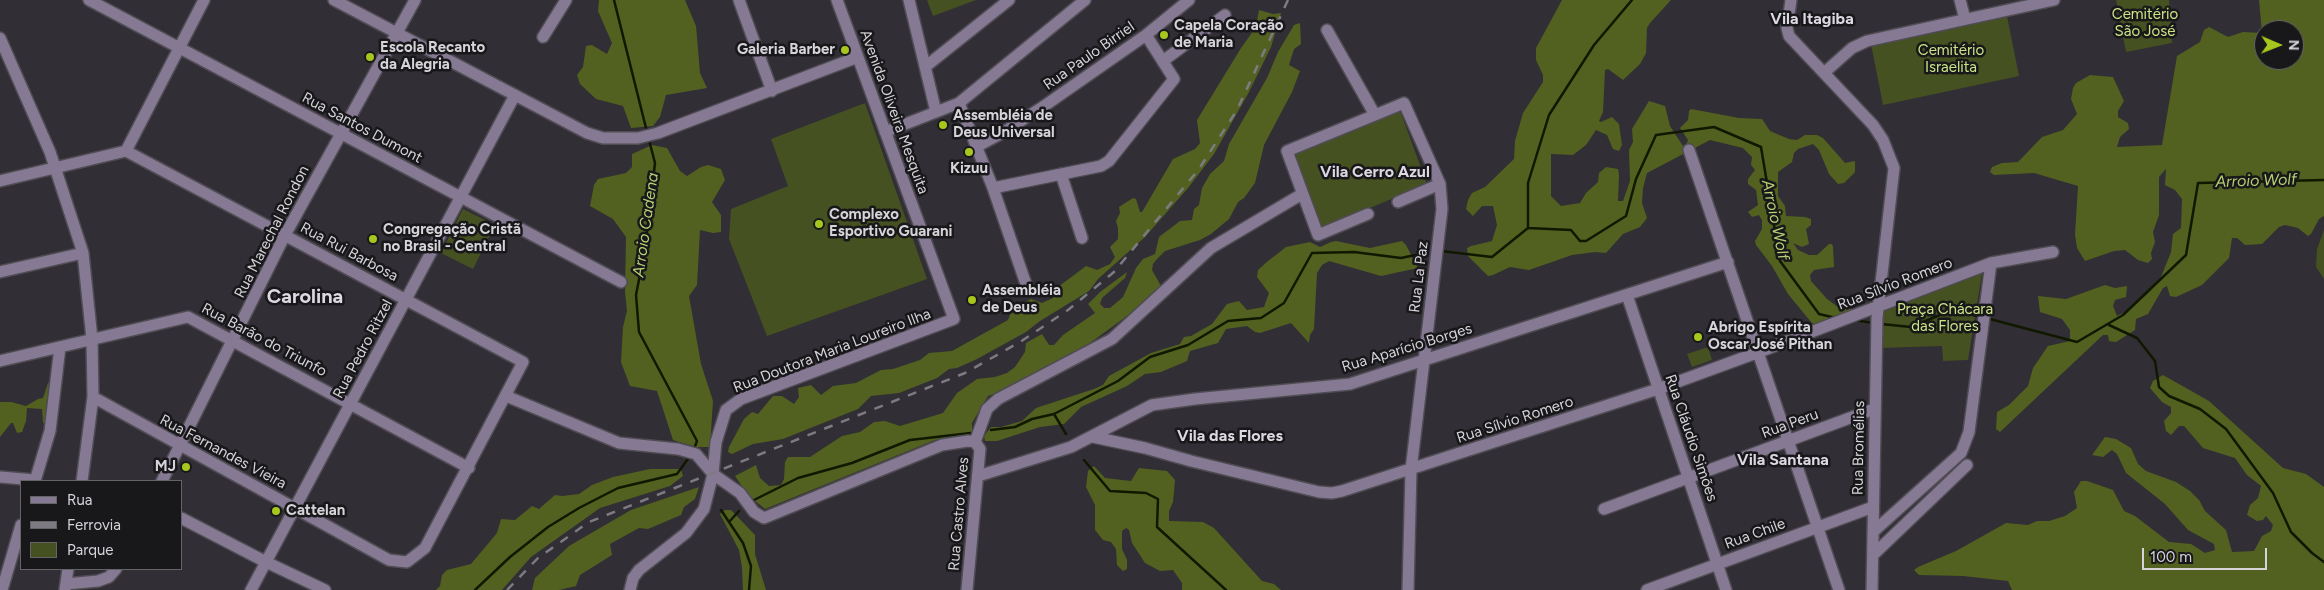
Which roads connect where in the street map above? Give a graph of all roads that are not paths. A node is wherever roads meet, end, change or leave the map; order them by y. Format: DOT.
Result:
graph roads {
  1 [pos="89,0"];
  2 [pos="204,0"];
  3 [pos="334,0"];
  4 [pos="415,0"];
  5 [pos="566,0"];
  6 [pos="739,0"];
  7 [pos="837,0"];
  8 [pos="909,0"];
  9 [pos="1009,0"];
  10 [pos="1085,0"];
  11 [pos="1189,0"];
  12 [pos="1791,0"];
  13 [pos="1960,0"];
  14 [pos="2054,0"];
  15 [pos="1225,15"];
  16 [pos="1965,19"];
  17 [pos="1327,30"];
  18 [pos="397,34"];
  19 [pos="1146,35"];
  20 [pos="543,37"];
  21 [pos="0,38"];
  22 [pos="179,48"];
  23 [pos="858,57"];
  24 [pos="1163,61"];
  25 [pos="926,67"];
  26 [pos="1825,72"];
  27 [pos="772,90"];
  28 [pos="515,95"];
  29 [pos="960,103"];
  30 [pos="936,112"];
  31 [pos="1375,115"];
  32 [pos="885,132"];
  33 [pos="342,134"];
  34 [pos="976,147"];
  35 [pos="1689,150"];
  36 [pos="126,151"];
  37 [pos="55,167"];
  38 [pos="1061,174"];
  39 [pos="0,181"];
  40 [pos="1440,184"];
  41 [pos="993,188"];
  42 [pos="1302,194"];
  43 [pos="461,197"];
  44 [pos="1398,202"];
  45 [pos="1368,214"];
  46 [pos="285,235"];
  47 [pos="1082,238"];
  48 [pos="2053,252"];
  49 [pos="83,253"];
  50 [pos="1728,262"];
  51 [pos="1991,263"];
  52 [pos="0,272"];
  53 [pos="621,282"];
  54 [pos="1027,287"];
  55 [pos="1627,295"];
  56 [pos="406,299"];
  57 [pos="1878,307"];
  58 [pos="954,319"];
  59 [pos="92,339"];
  60 [pos="234,340"];
  61 [pos="60,347"];
  62 [pos="1759,352"];
  63 [pos="1424,360"];
  64 [pos="0,361"];
  65 [pos="1658,389"];
  66 [pos="506,396"];
  67 [pos="93,397"];
  68 [pos="350,404"];
  69 [pos="1874,409"];
  70 [pos="1092,437"];
  71 [pos="1789,441"];
  72 [pos="976,442"];
  73 [pos="179,446"];
  74 [pos="1967,465"];
  75 [pos="468,468"];
  76 [pos="1411,470"];
  77 [pos="713,474"];
  78 [pos="978,476"];
  79 [pos="0,477"];
  80 [pos="1688,478"];
  81 [pos="26,480"];
  82 [pos="35,480"];
  83 [pos="82,480"];
  84 [pos="162,480"];
  85 [pos="1929,482"];
  86 [pos="1940,491"];
  87 [pos="295,507"];
  88 [pos="1873,507"];
  89 [pos="1604,509"];
  90 [pos="182,519"];
  91 [pos="20,528"];
  92 [pos="1818,528"];
  93 [pos="1873,532"];
  94 [pos="1873,555"];
  95 [pos="266,562"];
  96 [pos="1718,564"];
  97 [pos="68,570"];
  98 [pos="115,570"];
  99 [pos="65,587"];
  100 [pos="2,590"];
  101 [pos="251,590"];
  102 [pos="325,590"];
  103 [pos="630,590"];
  104 [pos="967,590"];
  105 [pos="1408,590"];
  106 [pos="1647,590"];
  107 [pos="1726,590"];
  108 [pos="1839,590"];
  109 [pos="1872,590"];
  1 -- 22 [label="street, Rua Santos Dumont"];
  2 -- 22 [label="street"];
  3 -- 18 [label="street"];
  4 -- 18 [label="street, Rua Marechal Rondon"];
  5 -- 20 [label="street"];
  6 -- 27 [label="street"];
  7 -- 23 [label="street, Avenida Oliveira Mesquita"];
  8 -- 25 [label="street"];
  9 -- 25 [label="street"];
  10 -- 29 [label="street"];
  11 -- 19 [label="street, Rua Paulo Birriel"];
  12 -- 26 [label="street, Rua Bromélias"];
  13 -- 16 [label="street"];
  14 -- 16 [label="street"];
  15 -- 24 [label="street"];
  16 -- 26 [label="street"];
  17 -- 31 [label="street"];
  18 -- 28 [label="street"];
  18 -- 33 [label="street, Rua Marechal Rondon"];
  19 -- 24 [label="street"];
  19 -- 34 [label="street, Rua Paulo Birriel"];
  21 -- 37 [label="street"];
  22 -- 33 [label="street, Rua Santos Dumont"];
  22 -- 36 [label="street"];
  23 -- 27 [label="street"];
  23 -- 32 [label="street, Avenida Oliveira Mesquita"];
  24 -- 38 [label="street"];
  25 -- 30 [label="street"];
  26 -- 57 [label="street, Rua Bromélias"];
  27 -- 28 [label="street"];
  28 -- 43 [label="street, Rua Pedro Ritzel"];
  29 -- 30 [label="street"];
  29 -- 34 [label="street"];
  30 -- 32 [label="street"];
  31 -- 40 [label="street, Rua La Paz"];
  31 -- 42 [label="street"];
  32 -- 58 [label="street, Avenida Oliveira Mesquita"];
  33 -- 43 [label="street, Rua Santos Dumont"];
  33 -- 46 [label="street, Rua Marechal Rondon"];
  34 -- 41 [label="street"];
  35 -- 50 [label="street"];
  36 -- 37 [label="street"];
  36 -- 46 [label="street, Rua Rui Barbosa"];
  37 -- 39 [label="street"];
  37 -- 49 [label="street"];
  38 -- 41 [label="street"];
  38 -- 47 [label="street"];
  40 -- 44 [label="street"];
  40 -- 63 [label="street, Rua La Paz"];
  41 -- 54 [label="street"];
  42 -- 45 [label="street"];
  42 -- 72 [label="street"];
  43 -- 53 [label="street, Rua Santos Dumont"];
  43 -- 56 [label="street, Rua Pedro Ritzel"];
  46 -- 56 [label="street, Rua Rui Barbosa"];
  46 -- 60 [label="street, Rua Marechal Rondon"];
  48 -- 51 [label="street, Rua Sílvio Romero"];
  49 -- 52 [label="street"];
  49 -- 59 [label="street"];
  50 -- 55 [label="street, Rua Aparício Borges"];
  50 -- 62 [label="street"];
  51 -- 57 [label="street, Rua Sílvio Romero"];
  51 -- 85 [label="street"];
  55 -- 63 [label="street, Rua Aparício Borges"];
  55 -- 65 [label="street, Rua Cláudio Simões"];
  56 -- 66 [label="street, Rua Rui Barbosa"];
  56 -- 68 [label="street, Rua Pedro Ritzel"];
  57 -- 62 [label="street, Rua Sílvio Romero"];
  57 -- 69 [label="street, Rua Bromélias"];
  58 -- 77 [label="street, Rua Doutora Maria Loureiro Ilha"];
  59 -- 60 [label="street, Rua Barão do Triunfo"];
  59 -- 61 [label="street, Rua Barão do Triunfo"];
  59 -- 67 [label="street"];
  60 -- 68 [label="street, Rua Barão do Triunfo"];
  60 -- 73 [label="street, Rua Marechal Rondon"];
  61 -- 64 [label="street, Rua Barão do Triunfo"];
  61 -- 82 [label="street"];
  62 -- 65 [label="street, Rua Sílvio Romero"];
  62 -- 71 [label="street"];
  63 -- 70 [label="street, Rua Aparício Borges"];
  63 -- 76 [label="street, Rua La Paz"];
  65 -- 76 [label="street, Rua Sílvio Romero"];
  65 -- 80 [label="street, Rua Cláudio Simões"];
  66 -- 75 [label="street, Rua Fernandes Vieira"];
  66 -- 77 [label="street"];
  67 -- 73 [label="street, Rua Fernandes Vieira"];
  67 -- 83 [label="street"];
  68 -- 75 [label="street, Rua Barão do Triunfo"];
  68 -- 87 [label="street, Rua Pedro Ritzel"];
  69 -- 71 [label="street, Rua Peru"];
  69 -- 88 [label="street, Rua Bromélias"];
  70 -- 76 [label="street, Rua Sílvio Romero"];
  70 -- 78 [label="street"];
  71 -- 80 [label="street, Rua Peru"];
  71 -- 92 [label="street"];
  72 -- 77 [label="street"];
  72 -- 78 [label="street, Rua Castro Alves"];
  73 -- 84 [label="street, Rua Marechal Rondon"];
  73 -- 87 [label="street, Rua Fernandes Vieira"];
  74 -- 86 [label="street"];
  75 -- 87 [label="street, Rua Fernandes Vieira"];
  76 -- 105 [label="street, Rua La Paz"];
  77 -- 103 [label="street"];
  78 -- 104 [label="street, Rua Castro Alves"];
  79 -- 81 [label="street"];
  80 -- 89 [label="street, Rua Peru"];
  80 -- 96 [label="street, Rua Cláudio Simões"];
  85 -- 86 [label="street"];
  85 -- 93 [label="street"];
  86 -- 94 [label="street"];
  87 -- 95 [label="street, Rua Pedro Ritzel"];
  88 -- 92 [label="street, Rua Chile"];
  88 -- 93 [label="street, Rua Bromélias"];
  90 -- 95 [label="street"];
  91 -- 100 [label="street"];
  92 -- 96 [label="street, Rua Chile"];
  92 -- 108 [label="street"];
  93 -- 94 [label="street, Rua Bromélias"];
  94 -- 109 [label="street, Rua Bromélias"];
  95 -- 101 [label="street, Rua Pedro Ritzel"];
  95 -- 102 [label="street"];
  96 -- 106 [label="street, Rua Chile"];
  96 -- 107 [label="street, Rua Cláudio Simões"];
  97 -- 99 [label="street"];
  98 -- 99 [label="street"];
}
